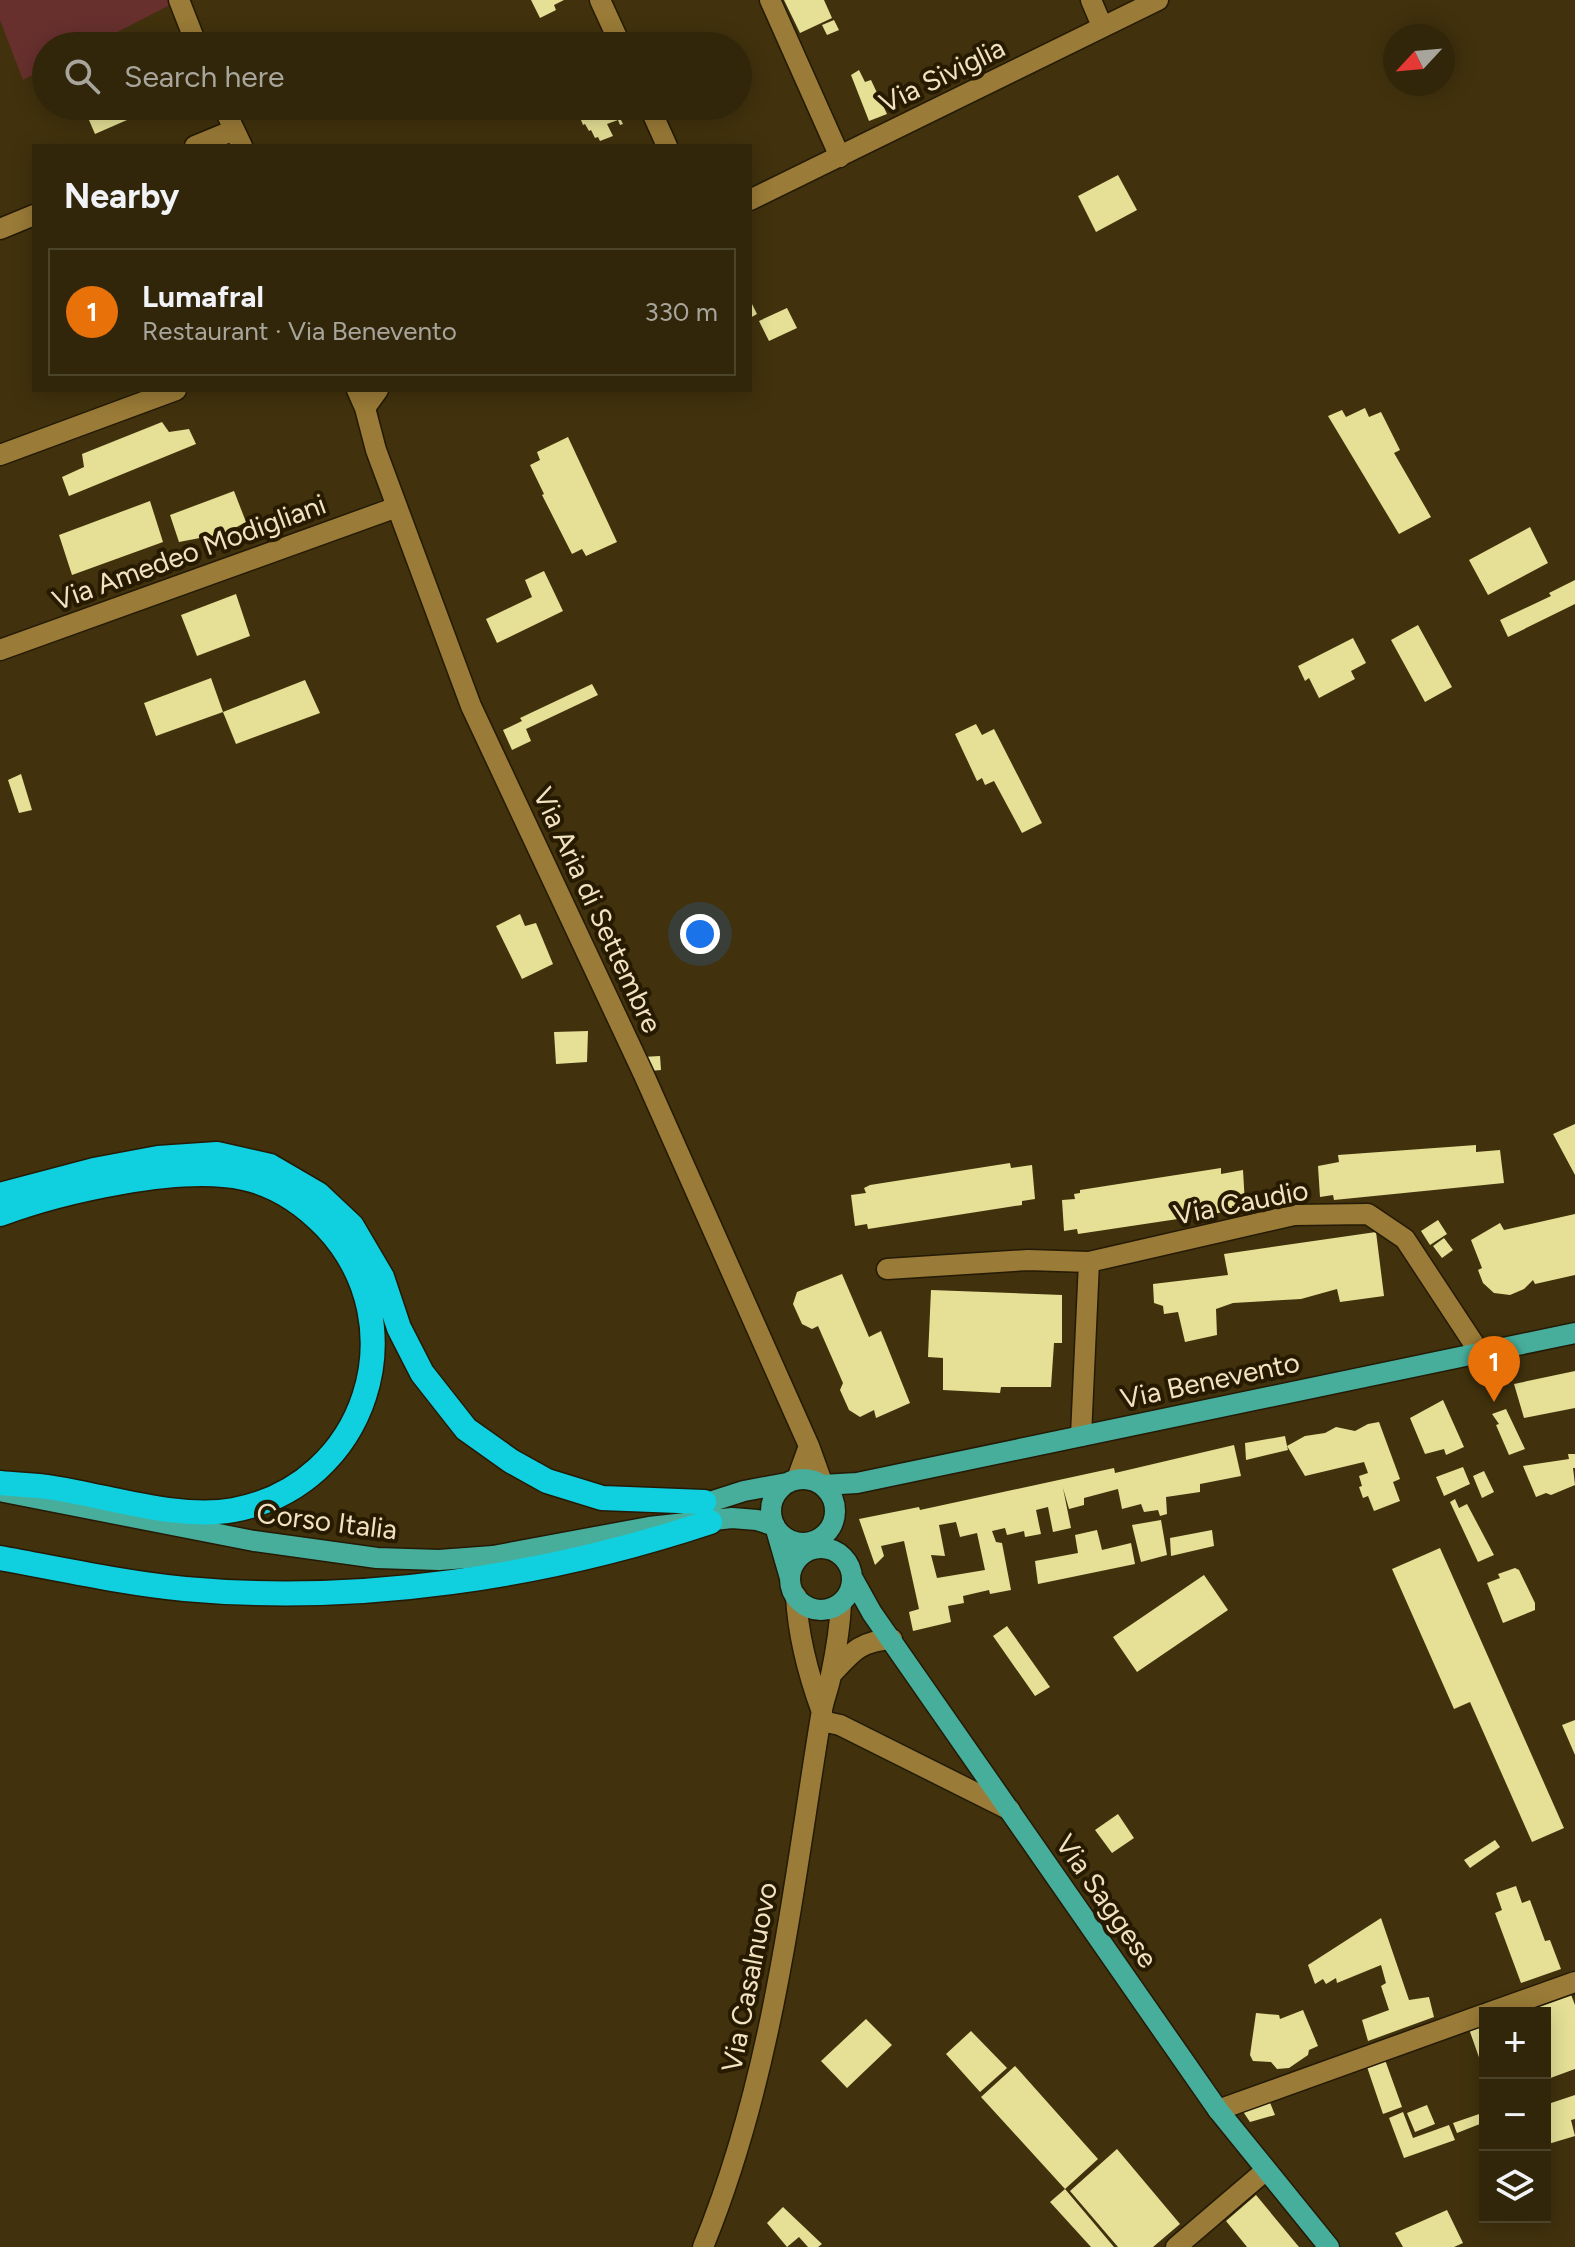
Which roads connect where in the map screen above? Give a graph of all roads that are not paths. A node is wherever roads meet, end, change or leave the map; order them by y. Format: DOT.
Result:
graph roads {
  1 [pos="179,0"];
  2 [pos="600,0"];
  3 [pos="770,0"];
  4 [pos="1091,0"];
  5 [pos="1158,0"];
  6 [pos="1102,26"];
  7 [pos="192,32"];
  8 [pos="615,32"];
  9 [pos="655,120"];
  10 [pos="238,138"];
  11 [pos="206,144"];
  12 [pos="666,144"];
  13 [pos="840,157"];
  14 [pos="752,199"];
  15 [pos="32,216"];
  16 [pos="0,229"];
  17 [pos="171,392"];
  18 [pos="361,399"];
  19 [pos="0,455"];
  20 [pos="397,507"];
  21 [pos="0,650"];
  22 [pos="0,1195"];
  23 [pos="0,1214"];
  24 [pos="1089,1262"];
  25 [pos="887,1269"];
  26 [pos="1575,1333"];
  27 [pos="1480,1353"];
  28 [pos="1081,1436"];
  29 [pos="809,1446"];
  30 [pos="792,1481"];
  31 [pos="0,1483"];
  32 [pos="857,1483"];
  33 [pos="823,1485"];
  34 [pos="0,1491"];
  35 [pos="835,1507"];
  36 [pos="707,1512"];
  37 [pos="775,1526"];
  38 [pos="0,1558"];
  39 [pos="850,1570"];
  40 [pos="793,1587"];
  41 [pos="841,1603"];
  42 [pos="892,1639"];
  43 [pos="831,1675"];
  44 [pos="822,1716"];
  45 [pos="1010,1810"];
  46 [pos="1575,1982"];
  47 [pos="1505,2007"];
  48 [pos="1479,2017"];
  49 [pos="1218,2110"];
  50 [pos="1265,2171"];
  51 [pos="703,2247"];
  52 [pos="1176,2247"];
  53 [pos="1329,2247"];
  1 -- 7 [label="street"];
  2 -- 8 [label="street"];
  3 -- 13 [label="street"];
  4 -- 6 [label="street"];
  5 -- 6 [label="street, Via Siviglia"];
  6 -- 13 [label="street, Via Siviglia"];
  9 -- 12 [label="street"];
  10 -- 11 [label="street"];
  13 -- 14 [label="street, Via Siviglia"];
  15 -- 16 [label="street"];
  17 -- 19 [label="street"];
  18 -- 20 [label="street, Via Aria di Settembre"];
  20 -- 21 [label="street, Via Amedeo Modigliani"];
  20 -- 29 [label="street, Via Aria di Settembre"];
  22 -- 36 [label="highway"];
  23 -- 31 [label="highway"];
  24 -- 25 [label="street, Via Caudio"];
  24 -- 27 [label="street, Via Caudio"];
  24 -- 28 [label="street"];
  26 -- 27 [label="main road, Via Benevento"];
  27 -- 28 [label="main road, Via Benevento"];
  28 -- 32 [label="main road, Via Benevento"];
  29 -- 30 [label="street"];
  29 -- 33 [label="street, Via Aria di Settembre"];
  30 -- 33 [label="main road"];
  30 -- 36 [label="main road"];
  30 -- 37 [label="main road"];
  32 -- 33 [label="main road, Via Benevento"];
  32 -- 35 [label="main road"];
  33 -- 35 [label="main road"];
  34 -- 36 [label="main road, Corso Italia"];
  35 -- 37 [label="main road"];
  35 -- 39 [label="main road, Via Saggese"];
  36 -- 37 [label="main road"];
  36 -- 38 [label="highway"];
  37 -- 40 [label="main road"];
  39 -- 40 [label="main road"];
  39 -- 41 [label="main road"];
  39 -- 42 [label="main road, Via Saggese"];
  40 -- 41 [label="main road"];
  40 -- 44 [label="street"];
  41 -- 42 [label="main road"];
  41 -- 43 [label="street, Via Casalnuovo"];
  42 -- 43 [label="street"];
  42 -- 45 [label="main road, Via Saggese"];
  43 -- 44 [label="street, Via Casalnuovo"];
  44 -- 45 [label="street"];
  44 -- 51 [label="street, Via Casalnuovo"];
  45 -- 49 [label="main road, Via Saggese"];
  46 -- 47 [label="street"];
  48 -- 49 [label="street"];
  49 -- 50 [label="main road, Via Saggese"];
  50 -- 52 [label="street"];
  50 -- 53 [label="main road, Via Saggese"];
}
